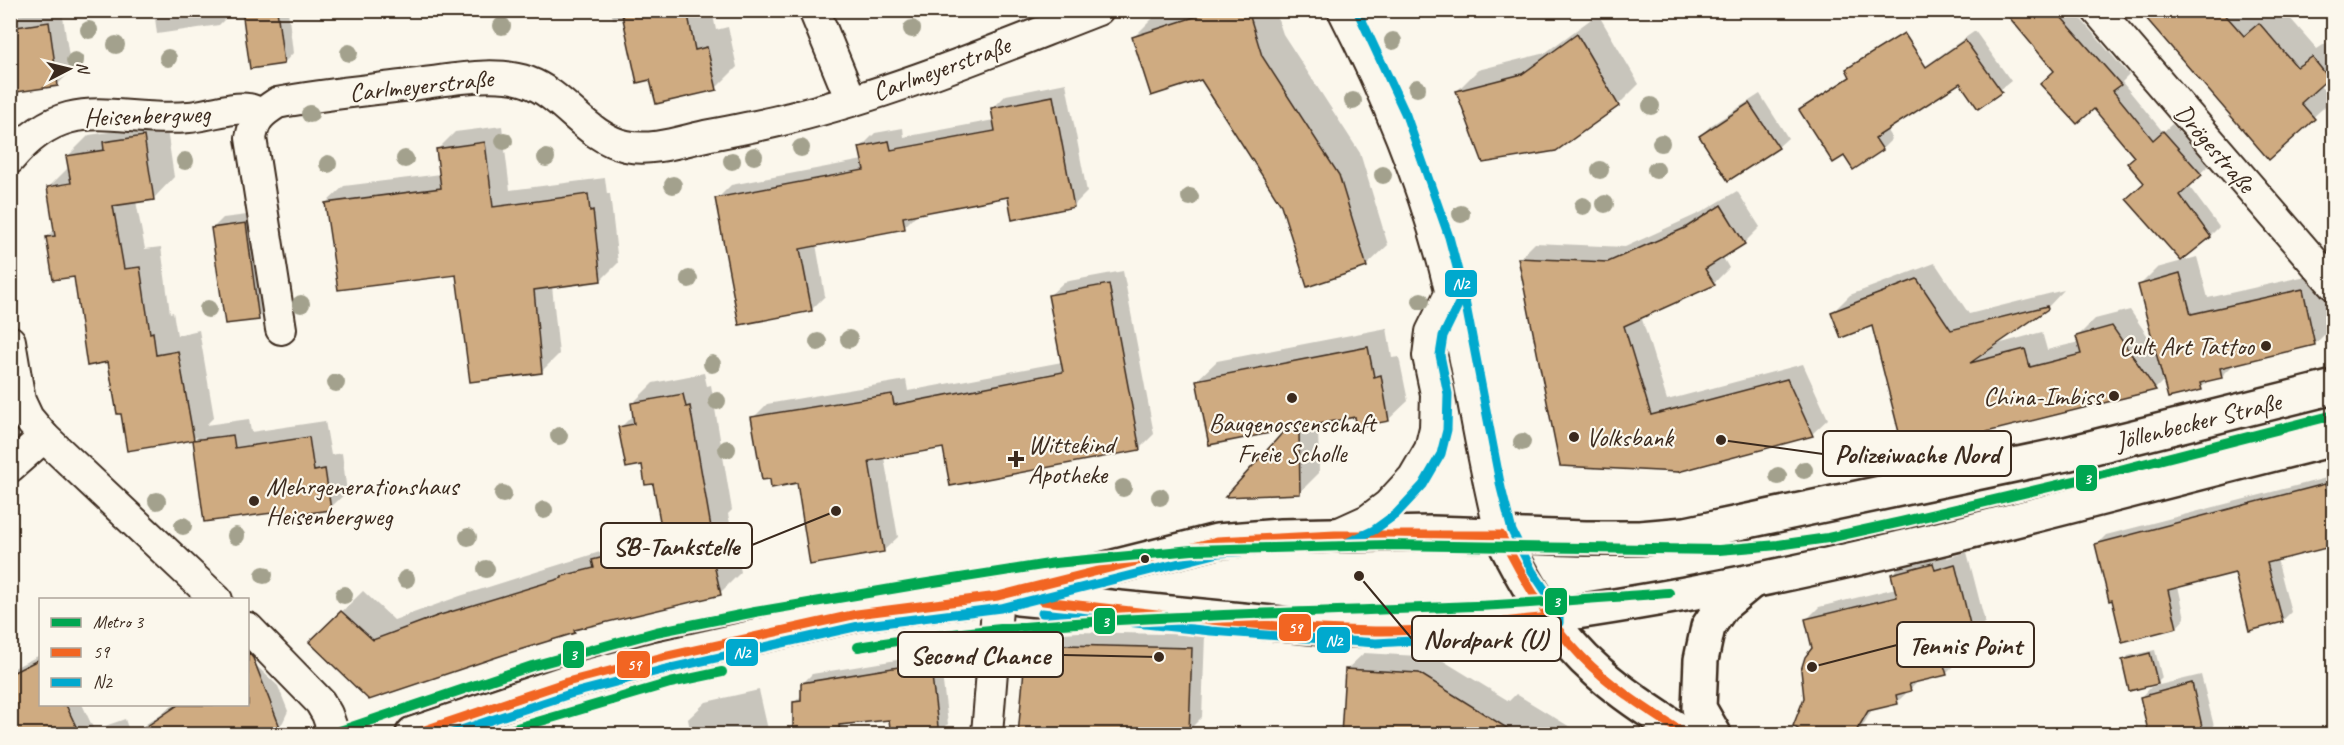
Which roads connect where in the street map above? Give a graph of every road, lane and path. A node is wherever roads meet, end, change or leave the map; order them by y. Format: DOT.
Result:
graph roads {
  1 [pos="814,10"];
  2 [pos="1098,10"];
  3 [pos="1343,10"];
  4 [pos="2097,10"];
  5 [pos="851,100"];
  6 [pos="261,114"];
  7 [pos="10,159"];
  8 [pos="2334,285"];
  9 [pos="1451,292"];
  10 [pos="281,329"];
  11 [pos="10,342"];
  12 [pos="2334,387"];
  13 [pos="44,437"];
  14 [pos="2334,440"];
  15 [pos="10,467"];
  16 [pos="1335,535"];
  17 [pos="1501,535"];
  18 [pos="1750,582"];
  19 [pos="998,596"];
  20 [pos="215,598"];
  21 [pos="1548,617"];
  22 [pos="249,629"];
  23 [pos="334,735"];
  24 [pos="413,735"];
  25 [pos="987,735"];
  26 [pos="1685,735"];
  27 [pos="1714,735"];
  1 -- 5 [label="street, Carlmeyerstraße"];
  2 -- 5 [label="street, Carlmeyerstraße"];
  3 -- 9 [label="street"];
  4 -- 8 [label="street, Drögestraße"];
  5 -- 6 [label="street, Carlmeyerstraße"];
  6 -- 7 [label="street, Heisenbergweg"];
  6 -- 10 [label="street"];
  9 -- 16 [label="street"];
  9 -- 17 [label="street"];
  11 -- 13 [label="street"];
  12 -- 17 [label="main road, Jöllenbecker Straße"];
  13 -- 15 [label="street"];
  13 -- 20 [label="street"];
  14 -- 18 [label="main road, Jöllenbecker Straße"];
  16 -- 17 [label="main road, Jöllenbecker Straße"];
  16 -- 19 [label="main road, Jöllenbecker Straße"];
  17 -- 21 [label="main road"];
  18 -- 21 [label="main road, Jöllenbecker Straße"];
  18 -- 27 [label="main road"];
  19 -- 21 [label="main road, Jöllenbecker Straße"];
  19 -- 24 [label="main road, Jöllenbecker Straße"];
  19 -- 25 [label="street"];
  21 -- 26 [label="main road"];
  22 -- 23 [label="street"];
}
